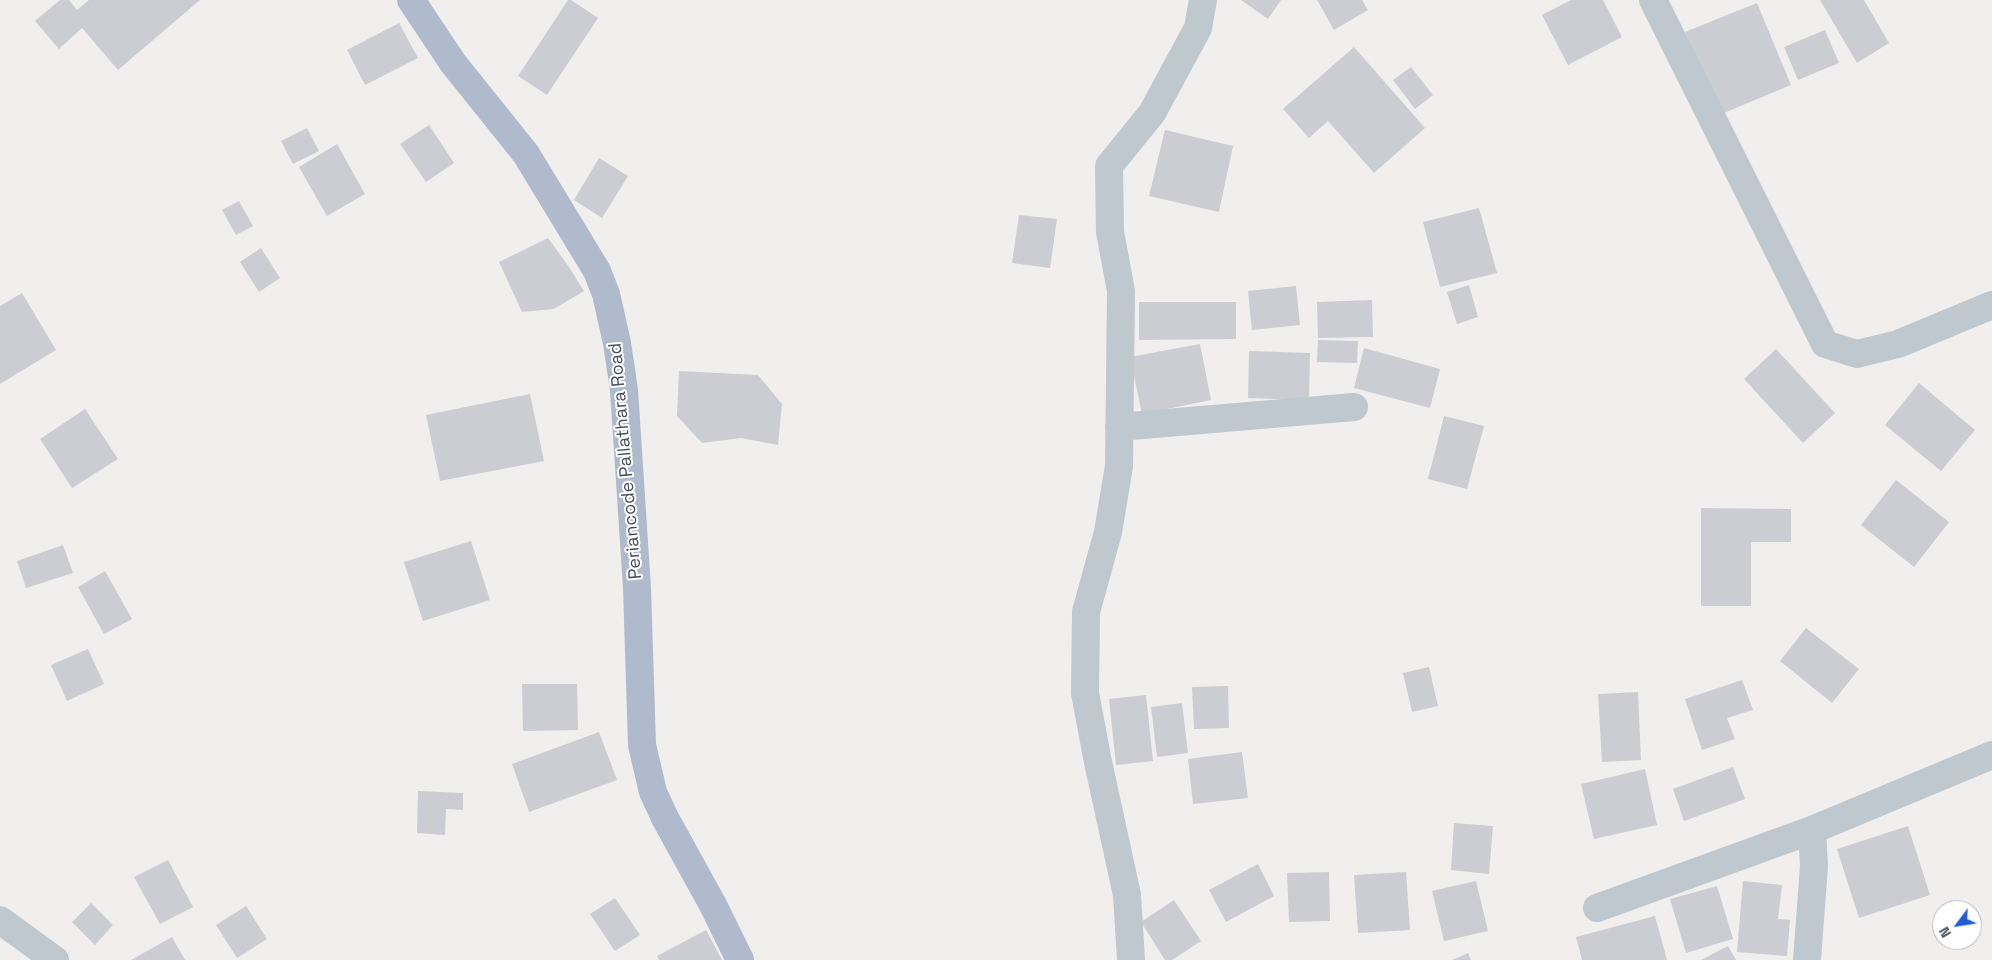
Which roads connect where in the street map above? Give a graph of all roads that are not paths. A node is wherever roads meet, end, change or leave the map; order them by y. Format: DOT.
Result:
graph roads {
  1 [pos="411,0"];
  2 [pos="1203,0"];
  3 [pos="1654,0"];
  4 [pos="1992,305"];
  5 [pos="1354,407"];
  6 [pos="1119,427"];
  7 [pos="1992,755"];
  8 [pos="1812,830"];
  9 [pos="1597,908"];
  10 [pos="0,920"];
  11 [pos="55,960"];
  12 [pos="740,960"];
  13 [pos="1131,960"];
  14 [pos="1807,960"];
  1 -- 12 [label="main road, Periancode Pallathara Road"];
  2 -- 6 [label="street"];
  3 -- 4 [label="street"];
  5 -- 6 [label="street"];
  6 -- 13 [label="street"];
  7 -- 8 [label="street"];
  8 -- 9 [label="street"];
  8 -- 14 [label="street"];
  10 -- 11 [label="street"];
}
